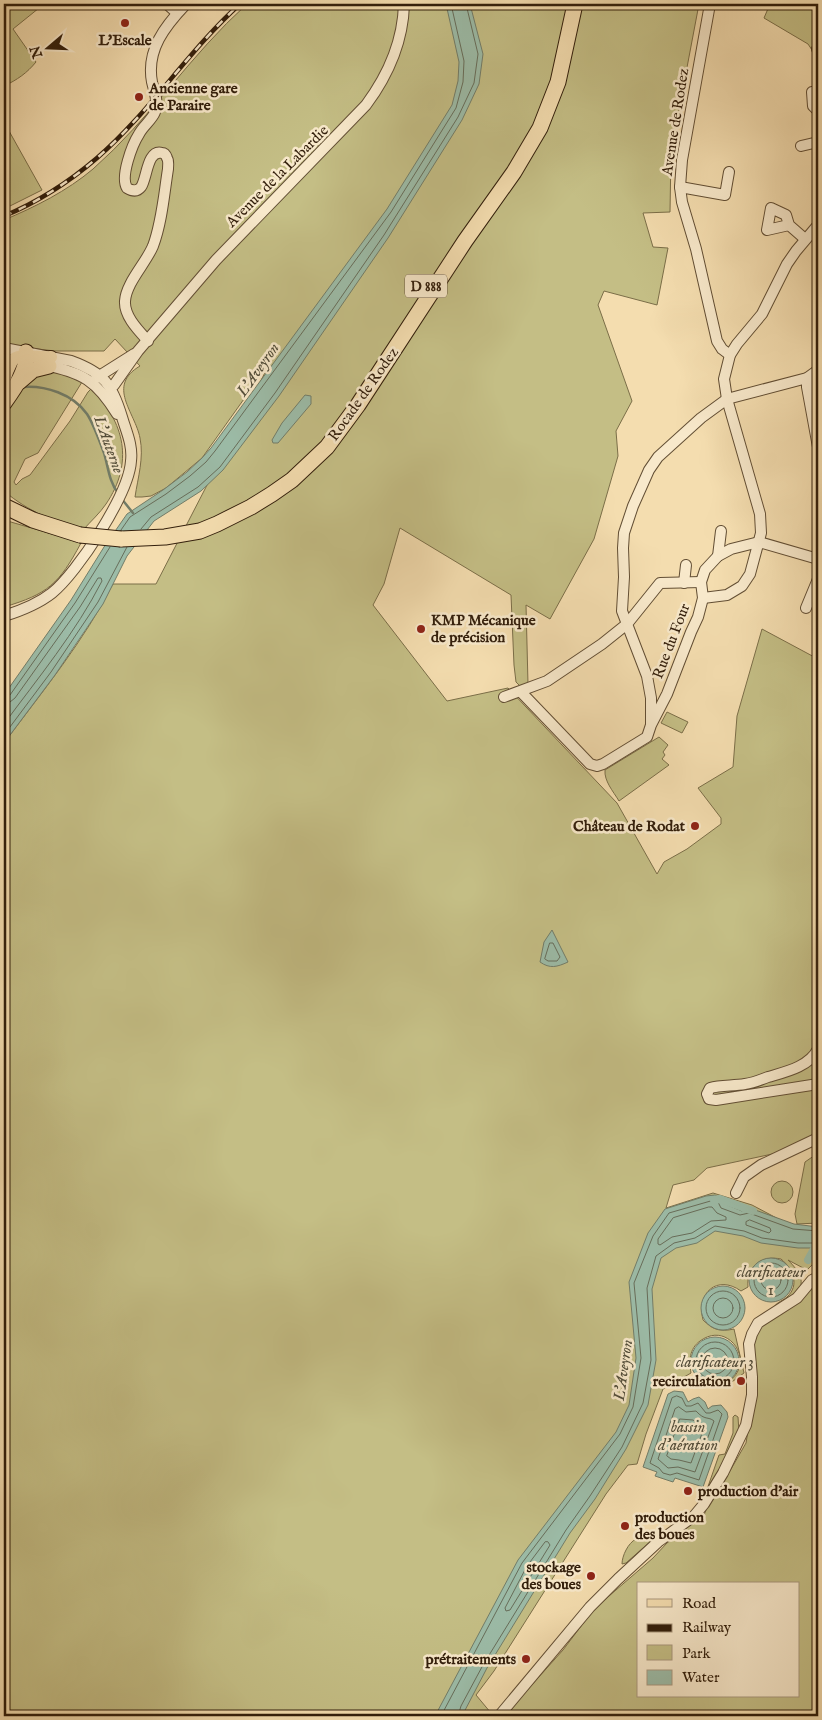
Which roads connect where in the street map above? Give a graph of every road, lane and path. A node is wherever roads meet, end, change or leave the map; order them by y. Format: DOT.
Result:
graph roads {
  1 [pos="167,4"];
  2 [pos="186,4"];
  3 [pos="404,4"];
  4 [pos="566,4"];
  5 [pos="575,4"];
  6 [pos="710,4"];
  7 [pos="178,13"];
  8 [pos="812,92"];
  9 [pos="818,111"];
  10 [pos="818,142"];
  11 [pos="801,146"];
  12 [pos="729,172"];
  13 [pos="680,187"];
  14 [pos="789,225"];
  15 [pos="818,225"];
  16 [pos="805,238"];
  17 [pos="148,340"];
  18 [pos="4,348"];
  19 [pos="138,351"];
  20 [pos="730,355"];
  21 [pos="19,357"];
  22 [pos="50,361"];
  23 [pos="818,370"];
  24 [pos="807,378"];
  25 [pos="95,379"];
  26 [pos="10,382"];
  27 [pos="111,386"];
  28 [pos="727,399"];
  29 [pos="4,403"];
  30 [pos="125,426"];
  31 [pos="818,447"];
  32 [pos="4,496"];
  33 [pos="4,506"];
  34 [pos="4,513"];
  35 [pos="20,514"];
  36 [pos="216,522"];
  37 [pos="57,529"];
  38 [pos="721,531"];
  39 [pos="759,542"];
  40 [pos="718,556"];
  41 [pos="818,559"];
  42 [pos="686,565"];
  43 [pos="818,579"];
  44 [pos="701,582"];
  45 [pos="684,583"];
  46 [pos="703,598"];
  47 [pos="26,608"];
  48 [pos="806,608"];
  49 [pos="4,611"];
  50 [pos="4,616"];
  51 [pos="627,624"];
  52 [pos="521,692"];
  53 [pos="504,697"];
  54 [pos="651,725"];
  55 [pos="818,1049"];
  56 [pos="818,1084"];
  57 [pos="818,1138"];
  58 [pos="736,1193"];
  59 [pos="818,1276"];
  60 [pos="499,1716"];
  1 -- 7 [label="street"];
  2 -- 7 [label="street"];
  3 -- 17 [label="street, Avenue de la Labardie"];
  4 -- 36 [label="highway, Rocade de Rodez / D 888"];
  5 -- 36 [label="highway, Rocade de Rodez / D 888"];
  6 -- 13 [label="street, Avenue de Rodez"];
  7 -- 17 [label="street"];
  8 -- 9 [label="street"];
  10 -- 11 [label="street"];
  12 -- 13 [label="street"];
  13 -- 20 [label="street, Avenue de Rodez"];
  14 -- 16 [label="street"];
  15 -- 16 [label="street"];
  16 -- 20 [label="street"];
  17 -- 19 [label="street, Avenue de la Labardie"];
  18 -- 21 [label="street"];
  19 -- 25 [label="street, Avenue de la Labardie"];
  19 -- 27 [label="street, Avenue de la Labardie"];
  20 -- 28 [label="street"];
  21 -- 22 [label="main road"];
  21 -- 26 [label="highway"];
  22 -- 25 [label="street"];
  22 -- 26 [label="highway"];
  23 -- 24 [label="street"];
  24 -- 28 [label="street"];
  24 -- 31 [label="street"];
  25 -- 27 [label="street"];
  25 -- 30 [label="street"];
  26 -- 29 [label="highway"];
  27 -- 30 [label="street"];
  28 -- 39 [label="street"];
  28 -- 51 [label="street"];
  30 -- 47 [label="street"];
  32 -- 37 [label="highway"];
  33 -- 35 [label="highway"];
  34 -- 35 [label="highway"];
  35 -- 37 [label="highway"];
  36 -- 37 [label="highway, Rocade de Rodez, bridge"];
  38 -- 40 [label="street"];
  39 -- 40 [label="street"];
  39 -- 41 [label="street"];
  39 -- 46 [label="street"];
  40 -- 44 [label="street"];
  42 -- 45 [label="street"];
  43 -- 48 [label="street"];
  44 -- 45 [label="street"];
  44 -- 46 [label="street"];
  45 -- 51 [label="street"];
  46 -- 54 [label="street, Rue du Four"];
  47 -- 49 [label="street"];
  47 -- 50 [label="street"];
  51 -- 52 [label="street"];
  51 -- 54 [label="street"];
  52 -- 53 [label="street"];
  52 -- 54 [label="street, Rue du Four"];
  55 -- 56 [label="street"];
  57 -- 58 [label="street"];
  59 -- 60 [label="street"];
}
